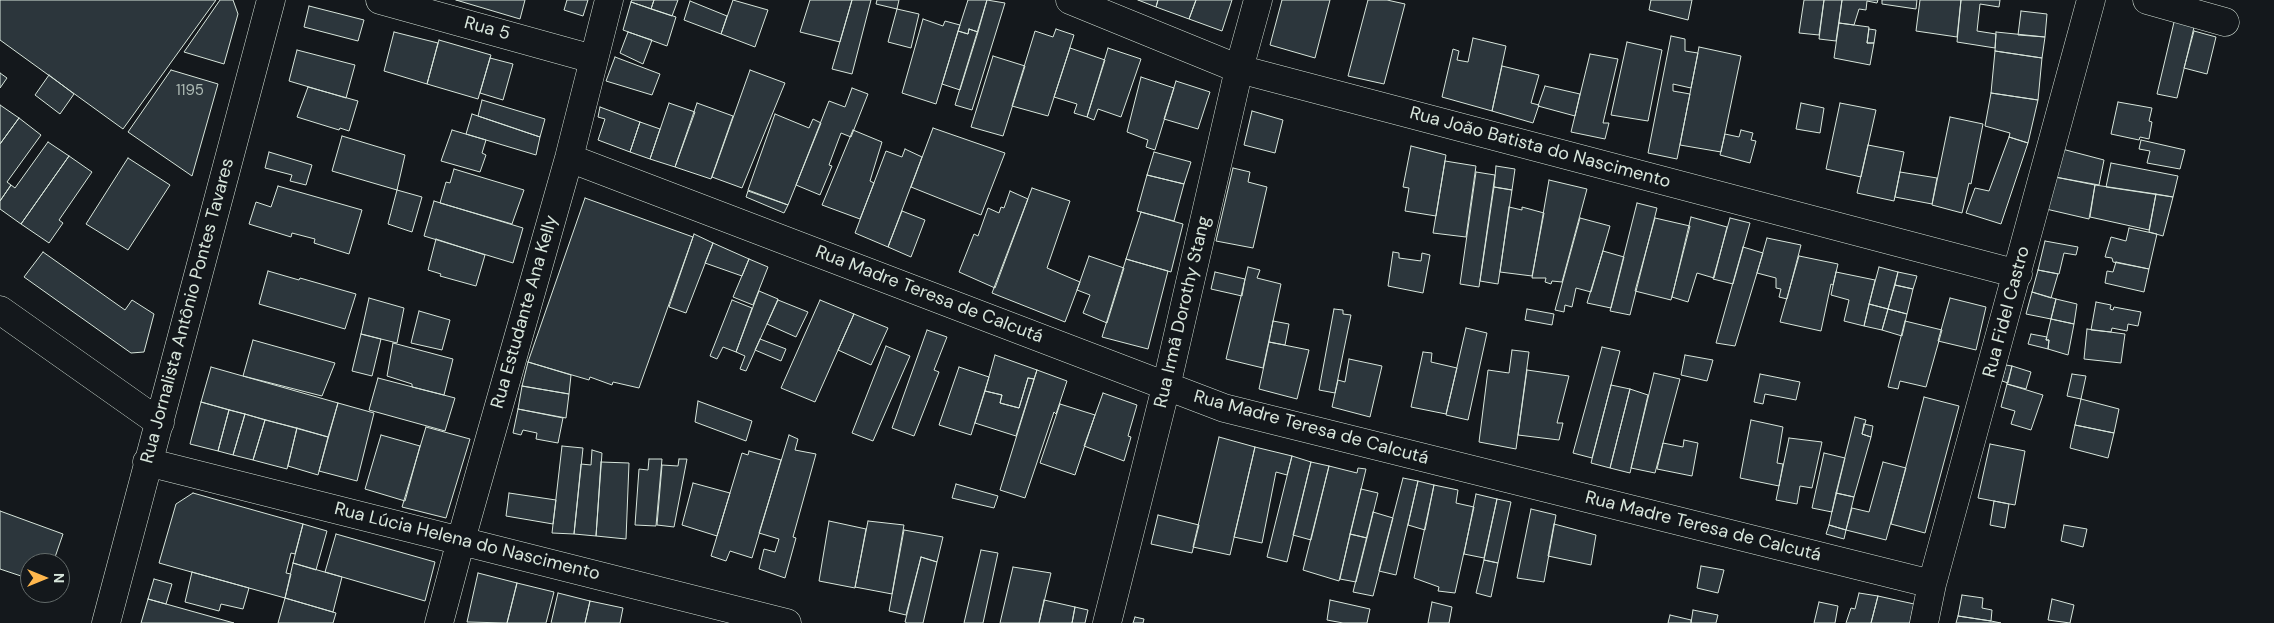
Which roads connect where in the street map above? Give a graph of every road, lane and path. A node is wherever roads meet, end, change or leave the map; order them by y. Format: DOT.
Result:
graph roads {
  1 [pos="271,0"];
  2 [pos="380,0"];
  3 [pos="609,0"];
  4 [pos="1070,0"];
  5 [pos="1258,0"];
  6 [pos="2091,0"];
  7 [pos="2147,0"];
  8 [pos="2226,22"];
  9 [pos="593,59"];
  10 [pos="1239,69"];
  11 [pos="569,158"];
  12 [pos="2018,274"];
  13 [pos="0,310"];
  14 [pos="1166,387"];
  15 [pos="160,422"];
  16 [pos="148,462"];
  17 [pos="461,540"];
  18 [pos="1932,584"];
  19 [pos="106,623"];
  20 [pos="439,623"];
  21 [pos="787,623"];
  22 [pos="1107,623"];
  23 [pos="1924,623"];
  1 -- 15 [label="street, Rua Jornalista Antônio Pontes Tavares"];
  2 -- 9 [label="street, Rua 5"];
  3 -- 9 [label="street, Rua Estudante Ana Kelly"];
  4 -- 10 [label="street, Rua João Batista do Nascimento"];
  5 -- 10 [label="street, Rua Irmã Dorothy Stang"];
  6 -- 12 [label="street, Rua Fidel Castro"];
  7 -- 8 [label="street"];
  9 -- 11 [label="street, Rua Estudante Ana Kelly"];
  10 -- 12 [label="street, Rua João Batista do Nascimento"];
  10 -- 14 [label="street, Rua Irmã Dorothy Stang"];
  11 -- 14 [label="street, Rua Madre Teresa de Calcutá"];
  11 -- 17 [label="street, Rua Estudante Ana Kelly"];
  12 -- 18 [label="street, Rua Fidel Castro"];
  13 -- 15 [label="street"];
  14 -- 18 [label="street, Rua Madre Teresa de Calcutá"];
  14 -- 22 [label="street, Rua Irmã Dorothy Stang"];
  15 -- 16 [label="street, Rua Jornalista Antônio Pontes Tavares"];
  16 -- 17 [label="street, Rua Lúcia Helena do Nascimento"];
  16 -- 19 [label="street, Rua Jornalista Antônio Pontes Tavares"];
  17 -- 20 [label="street, Rua Estudante Ana Kelly"];
  17 -- 21 [label="street, Rua Lúcia Helena do Nascimento"];
  18 -- 23 [label="street, Rua Fidel Castro"];
}
